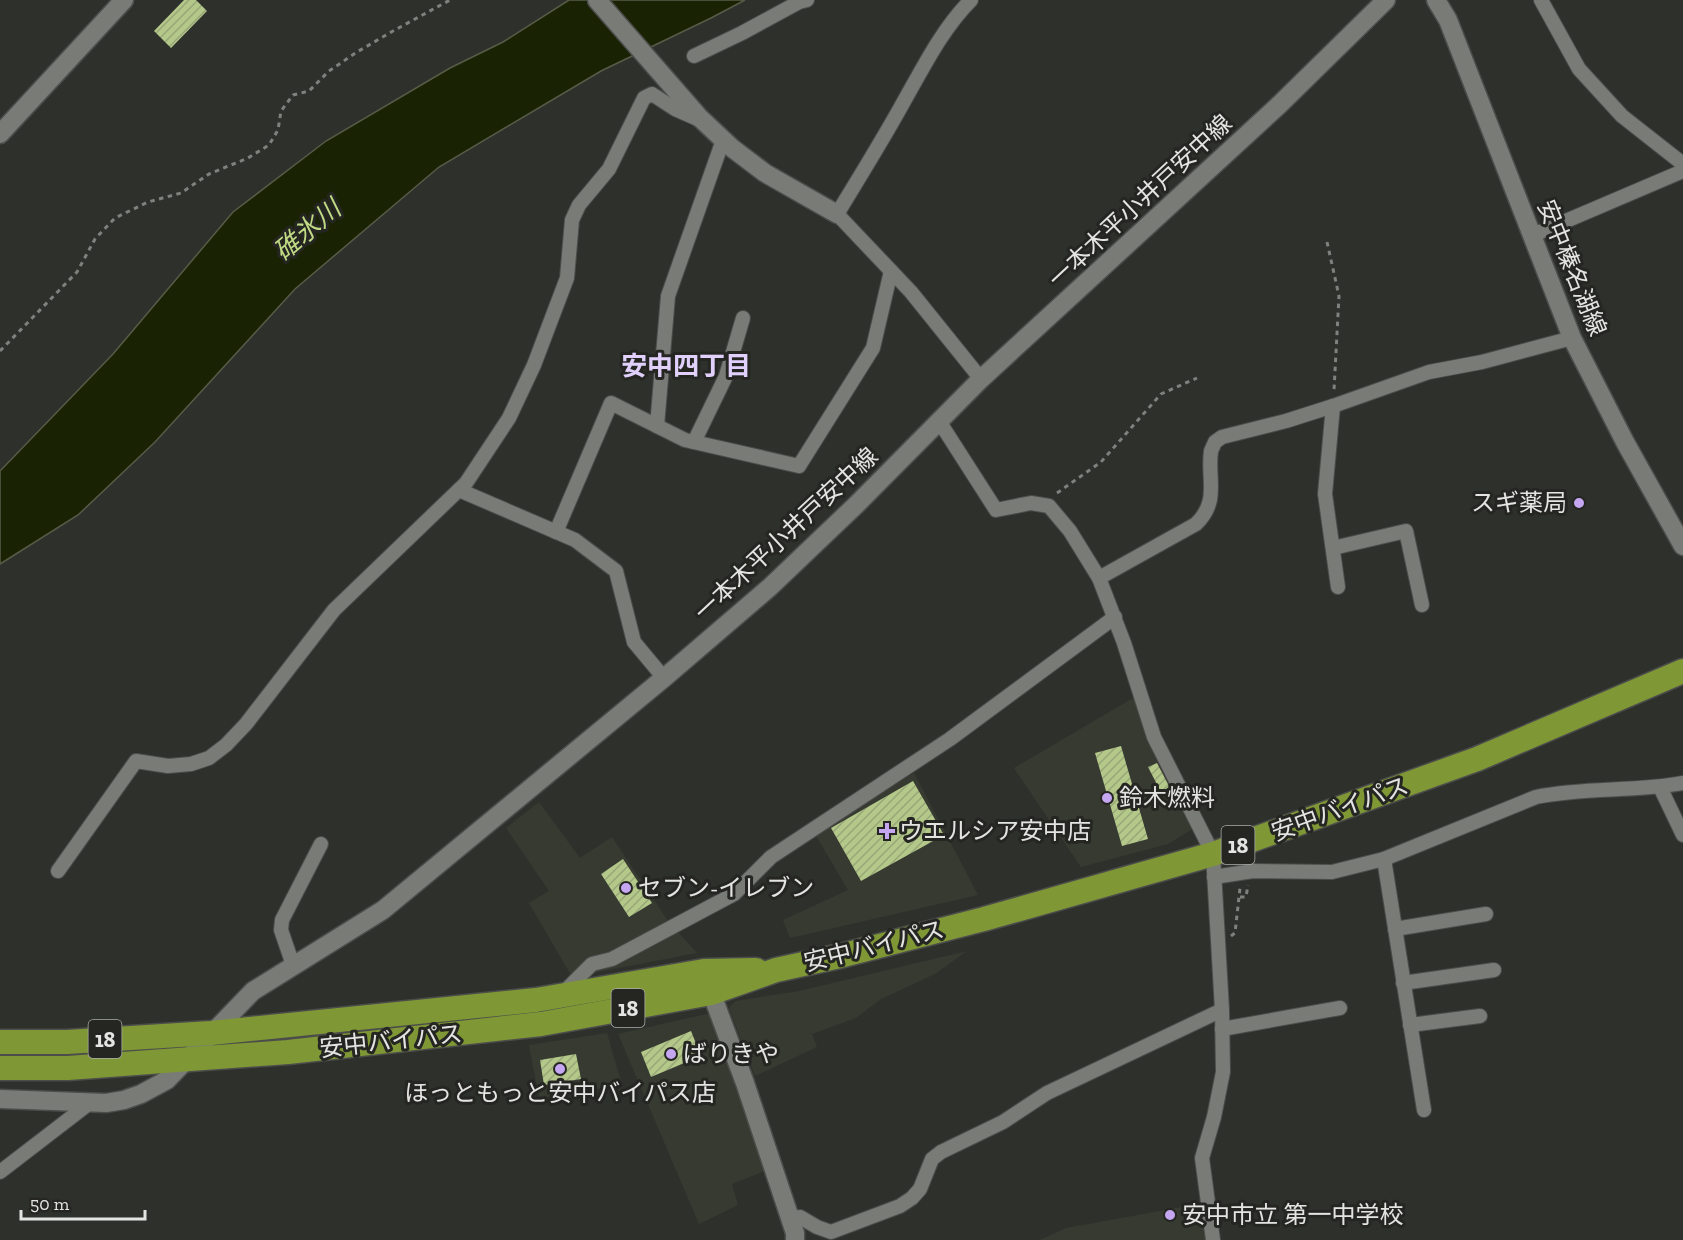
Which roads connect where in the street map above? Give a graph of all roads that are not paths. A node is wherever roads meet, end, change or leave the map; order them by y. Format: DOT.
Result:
graph roads {
  1 [pos="124,0"];
  2 [pos="597,0"];
  3 [pos="807,0"];
  4 [pos="971,0"];
  5 [pos="1386,0"];
  6 [pos="1436,0"];
  7 [pos="1541,0"];
  8 [pos="694,56"];
  9 [pos="704,122"];
  10 [pos="0,134"];
  11 [pos="723,140"];
  12 [pos="1683,164"];
  13 [pos="1683,171"];
  14 [pos="837,214"];
  15 [pos="1533,235"];
  16 [pos="891,271"];
  17 [pos="743,318"];
  18 [pos="1572,338"];
  19 [pos="981,379"];
  20 [pos="1333,406"];
  21 [pos="939,421"];
  22 [pos="657,426"];
  23 [pos="694,442"];
  24 [pos="459,490"];
  25 [pos="556,532"];
  26 [pos="1683,546"];
  27 [pos="1333,548"];
  28 [pos="1099,578"];
  29 [pos="1338,587"];
  30 [pos="1422,605"];
  31 [pos="1115,617"];
  32 [pos="1683,671"];
  33 [pos="664,678"];
  34 [pos="1683,783"];
  35 [pos="1660,787"];
  36 [pos="1683,835"];
  37 [pos="321,844"];
  38 [pos="1383,859"];
  39 [pos="1214,866"];
  40 [pos="58,871"];
  41 [pos="1486,915"];
  42 [pos="1395,928"];
  43 [pos="293,965"];
  44 [pos="1494,970"];
  45 [pos="707,982"];
  46 [pos="1403,983"];
  47 [pos="560,996"];
  48 [pos="1340,1008"];
  49 [pos="1222,1010"];
  50 [pos="1480,1016"];
  51 [pos="1410,1025"];
  52 [pos="1222,1029"];
  53 [pos="211,1033"];
  54 [pos="0,1042"];
  55 [pos="184,1061"];
  56 [pos="0,1068"];
  57 [pos="0,1099"];
  58 [pos="91,1102"];
  59 [pos="1424,1110"];
  60 [pos="0,1172"];
  61 [pos="791,1220"];
  62 [pos="795,1240"];
  63 [pos="1213,1240"];
  1 -- 10 [label="main road"];
  2 -- 9 [label="main road"];
  3 -- 8 [label="street"];
  4 -- 14 [label="street"];
  5 -- 19 [label="main road, 一本木平小井戸安中線"];
  6 -- 15 [label="main road, 安中榛名湖線"];
  7 -- 12 [label="street"];
  9 -- 11 [label="main road"];
  9 -- 24 [label="street"];
  11 -- 14 [label="main road"];
  11 -- 22 [label="street"];
  13 -- 15 [label="street"];
  14 -- 16 [label="street"];
  15 -- 18 [label="main road, 安中榛名湖線"];
  16 -- 19 [label="street"];
  16 -- 23 [label="street"];
  17 -- 23 [label="street"];
  18 -- 20 [label="street"];
  18 -- 26 [label="main road, 安中榛名湖線"];
  19 -- 21 [label="main road, 一本木平小井戸安中線"];
  20 -- 27 [label="street"];
  20 -- 28 [label="street"];
  21 -- 28 [label="street"];
  21 -- 33 [label="main road, 一本木平小井戸安中線"];
  22 -- 23 [label="street"];
  22 -- 25 [label="street"];
  24 -- 25 [label="street"];
  24 -- 40 [label="street"];
  25 -- 33 [label="street"];
  27 -- 29 [label="street"];
  27 -- 30 [label="street"];
  28 -- 31 [label="street"];
  31 -- 39 [label="street"];
  31 -- 47 [label="street"];
  32 -- 39 [label="highway, 安中バイパス / 18"];
  33 -- 43 [label="main road, 一本木平小井戸安中線"];
  34 -- 35 [label="street"];
  35 -- 36 [label="street"];
  35 -- 38 [label="street"];
  37 -- 43 [label="street"];
  38 -- 39 [label="street"];
  38 -- 42 [label="street"];
  39 -- 45 [label="highway, 安中バイパス / 18"];
  39 -- 49 [label="street"];
  41 -- 42 [label="street"];
  42 -- 46 [label="street"];
  43 -- 53 [label="main road, 一本木平小井戸安中線"];
  44 -- 46 [label="street"];
  45 -- 47 [label="highway, 安中バイパス / 18"];
  45 -- 55 [label="highway, 安中バイパス / 18"];
  45 -- 61 [label="main road"];
  46 -- 51 [label="street"];
  47 -- 53 [label="highway, 安中バイパス / 18"];
  48 -- 52 [label="street"];
  49 -- 52 [label="street"];
  49 -- 61 [label="street"];
  50 -- 51 [label="street"];
  51 -- 59 [label="street"];
  52 -- 63 [label="street"];
  53 -- 54 [label="highway, 安中バイパス / 18"];
  53 -- 55 [label="main road, 一本木平小井戸安中線"];
  55 -- 56 [label="highway, 安中バイパス / 18"];
  55 -- 58 [label="main road, 一本木平小井戸安中線"];
  57 -- 58 [label="main road, 一本木平小井戸安中線"];
  58 -- 60 [label="street"];
  61 -- 62 [label="main road"];
}
